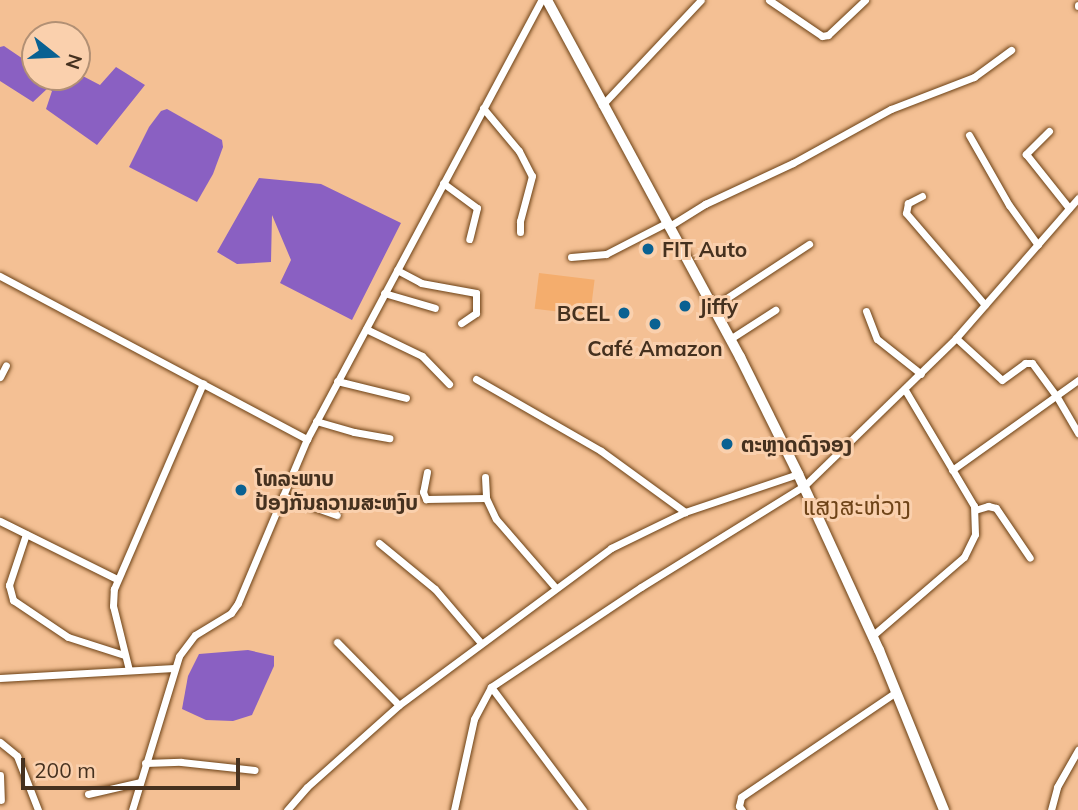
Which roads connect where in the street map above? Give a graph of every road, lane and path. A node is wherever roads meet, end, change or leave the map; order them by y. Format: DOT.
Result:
graph roads {
  1 [pos="541,0"];
  2 [pos="547,0"];
  3 [pos="701,0"];
  4 [pos="769,0"];
  5 [pos="865,0"];
  6 [pos="1011,50"];
  7 [pos="602,105"];
  8 [pos="483,108"];
  9 [pos="1049,131"];
  10 [pos="969,135"];
  11 [pos="443,183"];
  12 [pos="922,196"];
  13 [pos="1078,198"];
  14 [pos="1069,208"];
  15 [pos="667,225"];
  16 [pos="520,232"];
  17 [pos="469,239"];
  18 [pos="809,244"];
  19 [pos="1038,245"];
  20 [pos="571,257"];
  21 [pos="397,270"];
  22 [pos="0,276"];
  23 [pos="384,293"];
  24 [pos="985,305"];
  25 [pos="713,307"];
  26 [pos="435,308"];
  27 [pos="775,310"];
  28 [pos="866,311"];
  29 [pos="461,323"];
  30 [pos="366,329"];
  31 [pos="956,338"];
  32 [pos="730,340"];
  33 [pos="6,365"];
  34 [pos="921,374"];
  35 [pos="0,377"];
  36 [pos="476,379"];
  37 [pos="1078,380"];
  38 [pos="337,382"];
  39 [pos="204,383"];
  40 [pos="449,384"];
  41 [pos="905,390"];
  42 [pos="1057,397"];
  43 [pos="406,398"];
  44 [pos="316,421"];
  45 [pos="1078,433"];
  46 [pos="389,438"];
  47 [pos="307,439"];
  48 [pos="952,470"];
  49 [pos="427,472"];
  50 [pos="798,474"];
  51 [pos="485,477"];
  52 [pos="804,486"];
  53 [pos="283,496"];
  54 [pos="486,498"];
  55 [pos="975,510"];
  56 [pos="685,512"];
  57 [pos="337,515"];
  58 [pos="0,521"];
  59 [pos="26,534"];
  60 [pos="379,543"];
  61 [pos="1030,558"];
  62 [pos="117,579"];
  63 [pos="555,587"];
  64 [pos="872,636"];
  65 [pos="337,642"];
  66 [pos="481,643"];
  67 [pos="124,655"];
  68 [pos="174,668"];
  69 [pos="129,670"];
  70 [pos="0,678"];
  71 [pos="491,687"];
  72 [pos="897,692"];
  73 [pos="399,705"];
  74 [pos="0,742"];
  75 [pos="1078,750"];
  76 [pos="145,763"];
  77 [pos="255,770"];
  78 [pos="0,775"];
  79 [pos="140,782"];
  80 [pos="88,794"];
  81 [pos="1,800"];
  82 [pos="38,810"];
  83 [pos="132,810"];
  84 [pos="287,810"];
  85 [pos="454,810"];
  86 [pos="583,810"];
  87 [pos="743,810"];
  88 [pos="944,810"];
  89 [pos="1051,810"];
  1 -- 8 [label="street"];
  2 -- 7 [label="street"];
  3 -- 7 [label="street"];
  4 -- 5 [label="street"];
  6 -- 15 [label="street"];
  7 -- 15 [label="street"];
  8 -- 11 [label="street"];
  8 -- 16 [label="street"];
  9 -- 14 [label="street"];
  10 -- 19 [label="street"];
  11 -- 17 [label="street"];
  11 -- 21 [label="street"];
  12 -- 24 [label="street"];
  13 -- 14 [label="street"];
  14 -- 19 [label="street"];
  15 -- 20 [label="street"];
  15 -- 25 [label="street"];
  18 -- 25 [label="street"];
  19 -- 24 [label="street"];
  21 -- 23 [label="street"];
  21 -- 29 [label="street"];
  22 -- 39 [label="street"];
  23 -- 26 [label="street"];
  23 -- 30 [label="street"];
  24 -- 31 [label="street"];
  25 -- 32 [label="street"];
  27 -- 32 [label="street"];
  28 -- 34 [label="street"];
  30 -- 38 [label="street"];
  30 -- 40 [label="street"];
  31 -- 34 [label="street"];
  31 -- 42 [label="street"];
  32 -- 50 [label="street"];
  33 -- 35 [label="street"];
  34 -- 41 [label="street"];
  36 -- 56 [label="street"];
  37 -- 42 [label="street"];
  38 -- 43 [label="street"];
  38 -- 44 [label="street"];
  39 -- 47 [label="street"];
  39 -- 62 [label="street"];
  41 -- 48 [label="street"];
  41 -- 52 [label="street"];
  42 -- 45 [label="street"];
  42 -- 48 [label="street"];
  44 -- 46 [label="street"];
  44 -- 47 [label="street"];
  47 -- 53 [label="street"];
  48 -- 55 [label="street"];
  49 -- 54 [label="street"];
  50 -- 52 [label="street"];
  50 -- 56 [label="street"];
  51 -- 54 [label="street"];
  52 -- 64 [label="street"];
  52 -- 71 [label="street"];
  53 -- 57 [label="street"];
  53 -- 68 [label="street"];
  54 -- 63 [label="street"];
  55 -- 61 [label="street"];
  55 -- 64 [label="street"];
  56 -- 63 [label="street"];
  58 -- 59 [label="street"];
  59 -- 62 [label="street"];
  59 -- 67 [label="street"];
  60 -- 66 [label="street"];
  62 -- 67 [label="street"];
  63 -- 66 [label="street"];
  64 -- 72 [label="street"];
  65 -- 73 [label="street"];
  66 -- 73 [label="street"];
  67 -- 69 [label="street"];
  68 -- 69 [label="street"];
  68 -- 76 [label="street"];
  69 -- 70 [label="street"];
  71 -- 85 [label="street"];
  71 -- 86 [label="street"];
  72 -- 87 [label="street"];
  72 -- 88 [label="street"];
  73 -- 84 [label="street"];
  74 -- 82 [label="street"];
  75 -- 89 [label="street"];
  76 -- 77 [label="street"];
  76 -- 79 [label="street"];
  78 -- 81 [label="street"];
  79 -- 80 [label="street"];
  79 -- 83 [label="street"];
}
